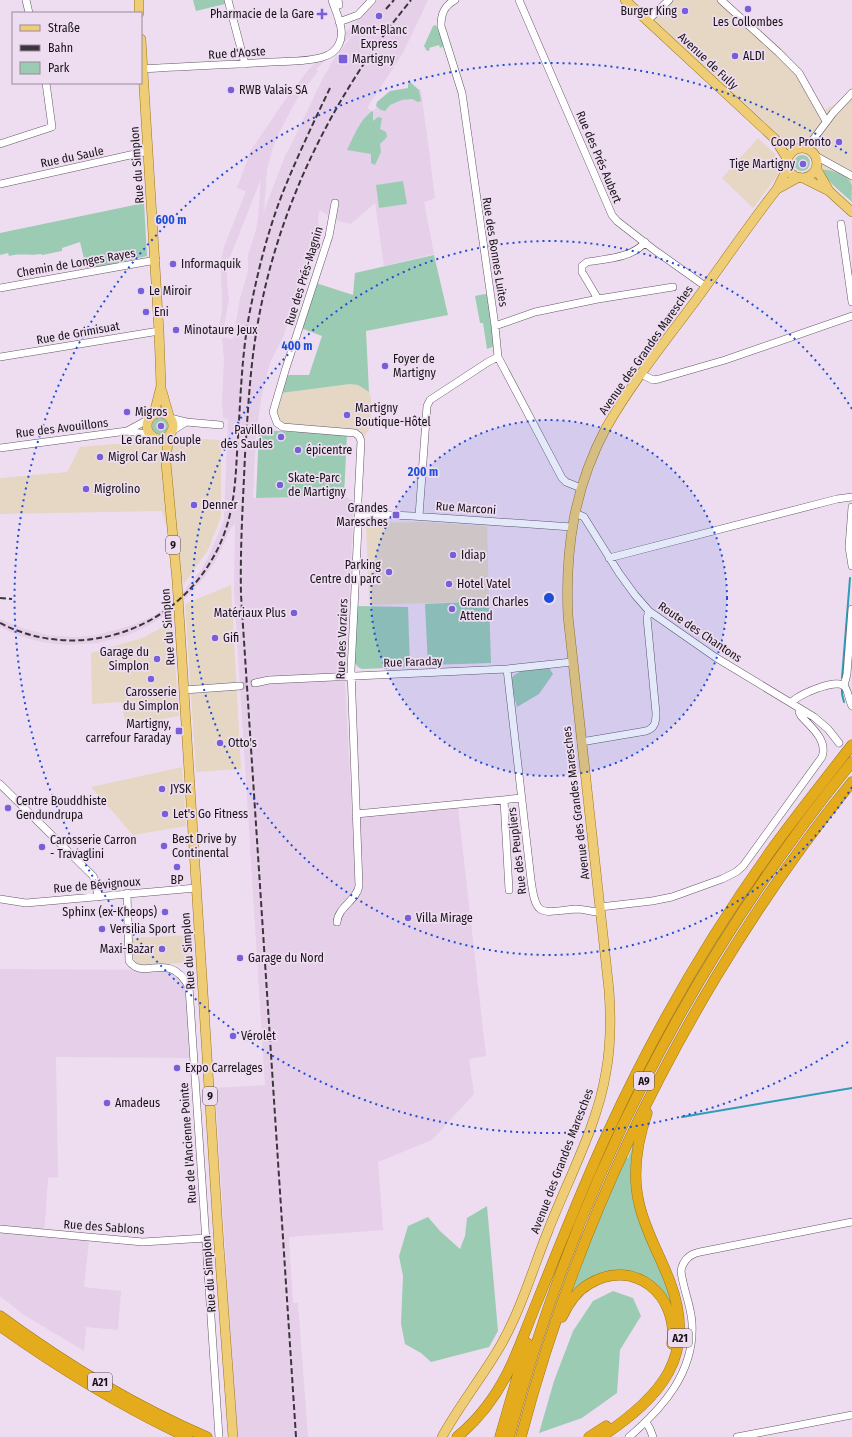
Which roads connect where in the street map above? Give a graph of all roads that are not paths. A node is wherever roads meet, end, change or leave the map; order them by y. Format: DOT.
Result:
graph roads {
  1 [pos="26,0"];
  2 [pos="139,0"];
  3 [pos="228,0"];
  4 [pos="332,0"];
  5 [pos="372,0"];
  6 [pos="455,0"];
  7 [pos="519,0"];
  8 [pos="624,0"];
  9 [pos="669,0"];
  10 [pos="721,0"];
  11 [pos="29,12"];
  12 [pos="139,12"];
  13 [pos="648,21"];
  14 [pos="339,22"];
  15 [pos="142,54"];
  16 [pos="245,64"];
  17 [pos="143,69"];
  18 [pos="46,84"];
  19 [pos="852,94"];
  20 [pos="826,121"];
  21 [pos="775,139"];
  22 [pos="812,141"];
  23 [pos="0,144"];
  24 [pos="800,148"];
  25 [pos="148,151"];
  26 [pos="814,154"];
  27 [pos="788,163"];
  28 [pos="833,166"];
  29 [pos="816,168"];
  30 [pos="852,176"];
  31 [pos="801,177"];
  32 [pos="0,184"];
  33 [pos="777,188"];
  34 [pos="829,191"];
  35 [pos="335,203"];
  36 [pos="852,212"];
  37 [pos="841,224"];
  38 [pos="645,242"];
  39 [pos="156,260"];
  40 [pos="705,286"];
  41 [pos="673,287"];
  42 [pos="0,288"];
  43 [pos="598,299"];
  44 [pos="852,302"];
  45 [pos="852,316"];
  46 [pos="495,326"];
  47 [pos="159,331"];
  48 [pos="0,357"];
  49 [pos="498,357"];
  50 [pos="641,374"];
  51 [pos="160,386"];
  52 [pos="152,417"];
  53 [pos="169,417"];
  54 [pos="186,422"];
  55 [pos="276,423"];
  56 [pos="220,425"];
  57 [pos="127,431"];
  58 [pos="171,431"];
  59 [pos="153,436"];
  60 [pos="0,448"];
  61 [pos="166,463"];
  62 [pos="581,488"];
  63 [pos="852,497"];
  64 [pos="852,507"];
  65 [pos="575,513"];
  66 [pos="358,515"];
  67 [pos="419,516"];
  68 [pos="572,528"];
  69 [pos="851,534"];
  70 [pos="609,558"];
  71 [pos="852,566"];
  72 [pos="852,609"];
  73 [pos="649,611"];
  74 [pos="572,662"];
  75 [pos="507,669"];
  76 [pos="351,676"];
  77 [pos="255,683"];
  78 [pos="240,686"];
  79 [pos="844,686"];
  80 [pos="184,690"];
  81 [pos="791,703"];
  82 [pos="852,706"];
  83 [pos="800,708"];
  84 [pos="580,742"];
  85 [pos="839,743"];
  86 [pos="852,746"];
  87 [pos="852,762"];
  88 [pos="852,782"];
  89 [pos="0,784"];
  90 [pos="522,798"];
  91 [pos="504,800"];
  92 [pos="356,814"];
  93 [pos="196,888"];
  94 [pos="509,890"];
  95 [pos="127,894"];
  96 [pos="98,897"];
  97 [pos="0,899"];
  98 [pos="600,909"];
  99 [pos="337,922"];
  100 [pos="669,1061"];
  101 [pos="852,1222"];
  102 [pos="0,1229"];
  103 [pos="206,1238"];
  104 [pos="557,1254"];
  105 [pos="0,1316"];
  106 [pos="0,1326"];
  107 [pos="543,1361"];
  108 [pos="852,1415"];
  109 [pos="646,1422"];
  110 [pos="187,1437"];
  111 [pos="207,1437"];
  112 [pos="219,1437"];
  113 [pos="232,1437"];
  114 [pos="442,1437"];
  115 [pos="457,1437"];
  116 [pos="500,1437"];
  117 [pos="509,1437"];
  118 [pos="521,1437"];
  119 [pos="589,1437"];
  120 [pos="601,1437"];
  121 [pos="629,1437"];
  122 [pos="653,1437"];
  123 [pos="736,1437"];
  1 -- 11 [label="street"];
  2 -- 12 [label="main road"];
  3 -- 16 [label="street"];
  4 -- 14 [label="street"];
  5 -- 14 [label="street"];
  6 -- 46 [label="street, Rue des Bonnes Luites"];
  7 -- 38 [label="street, Rue des Prés Aubert"];
  8 -- 13 [label="main road, Avenue de Fully"];
  9 -- 13 [label="street"];
  10 -- 20 [label="street"];
  13 -- 21 [label="main road, Avenue de Fully"];
  14 -- 16 [label="street, Rue d'Aoste"];
  15 -- 17 [label="main road, Rue du Simplon / 9"];
  16 -- 17 [label="street, Rue d'Aoste"];
  17 -- 25 [label="main road, Rue du Simplon / 9"];
  18 -- 23 [label="street"];
  19 -- 20 [label="street"];
  20 -- 22 [label="street"];
  21 -- 24 [label="main road, Avenue de Fully"];
  21 -- 27 [label="main road, Avenue de Fully"];
  22 -- 24 [label="street"];
  22 -- 26 [label="street"];
  24 -- 26 [label="main road"];
  24 -- 27 [label="main road"];
  25 -- 32 [label="street, Rue du Saule"];
  25 -- 39 [label="main road, Rue du Simplon / 9"];
  26 -- 28 [label="street"];
  26 -- 29 [label="main road"];
  27 -- 31 [label="main road"];
  27 -- 33 [label="main road, Avenue des Grandes Maresches"];
  28 -- 29 [label="street"];
  28 -- 30 [label="street"];
  29 -- 31 [label="main road"];
  29 -- 34 [label="main road"];
  31 -- 33 [label="main road, Avenue des Grandes Maresches"];
  31 -- 34 [label="main road"];
  33 -- 40 [label="main road, Avenue des Grandes Maresches"];
  34 -- 36 [label="main road"];
  35 -- 55 [label="street, Rue des Prés-Magnin"];
  37 -- 44 [label="street"];
  38 -- 40 [label="street, Rue des Prés Aubert"];
  38 -- 43 [label="street"];
  39 -- 42 [label="street, Chemin de Longes Rayes"];
  39 -- 47 [label="main road, Rue du Simplon / 9"];
  40 -- 50 [label="main road, Avenue des Grandes Maresches"];
  41 -- 43 [label="street"];
  43 -- 46 [label="street"];
  45 -- 50 [label="street"];
  46 -- 49 [label="street, Rue des Bonnes Luites"];
  47 -- 48 [label="street, Rue de Grimisuat"];
  47 -- 51 [label="main road, Rue du Simplon / 9"];
  49 -- 62 [label="street, Rue des Bonnes Luites"];
  49 -- 67 [label="street"];
  50 -- 62 [label="main road, Avenue des Grandes Maresches"];
  51 -- 52 [label="main road, Rue du Simplon / 9"];
  51 -- 53 [label="main road, Rue du Simplon / 9"];
  52 -- 53 [label="main road"];
  52 -- 57 [label="street, Rue des Avouillons"];
  52 -- 59 [label="main road, 9"];
  53 -- 54 [label="street"];
  53 -- 58 [label="main road, 9"];
  54 -- 56 [label="street"];
  54 -- 58 [label="street"];
  55 -- 66 [label="street, Rue des Vorziers"];
  57 -- 59 [label="street, Rue des Avouillons"];
  57 -- 60 [label="street, Rue des Avouillons"];
  58 -- 59 [label="main road"];
  58 -- 61 [label="main road, Rue du Simplon / 9"];
  59 -- 61 [label="main road, Rue du Simplon / 9"];
  61 -- 80 [label="main road, Rue du Simplon / 9"];
  62 -- 65 [label="main road, Avenue des Grandes Maresches"];
  63 -- 70 [label="street"];
  64 -- 69 [label="street"];
  65 -- 68 [label="main road, Avenue des Grandes Maresches"];
  65 -- 70 [label="street, Route des Chantons"];
  66 -- 67 [label="street, Rue Marconi"];
  66 -- 76 [label="street, Rue des Vorziers"];
  67 -- 68 [label="street, Rue Marconi"];
  68 -- 74 [label="main road, Avenue des Grandes Maresches"];
  69 -- 71 [label="street"];
  70 -- 73 [label="street, Route des Chantons"];
  72 -- 79 [label="street"];
  73 -- 81 [label="street, Route des Chantons"];
  73 -- 84 [label="street"];
  74 -- 75 [label="street, Rue Faraday"];
  74 -- 84 [label="main road, Avenue des Grandes Maresches"];
  75 -- 76 [label="street, Rue Faraday"];
  75 -- 90 [label="street, Rue des Peupliers"];
  76 -- 77 [label="street, Rue Faraday"];
  76 -- 92 [label="street, Rue des Vorziers"];
  78 -- 80 [label="street"];
  79 -- 81 [label="street"];
  79 -- 82 [label="street"];
  80 -- 93 [label="main road, Rue du Simplon / 9"];
  81 -- 83 [label="street, Route des Chantons"];
  83 -- 85 [label="street, Route des Chantons"];
  83 -- 98 [label="street"];
  84 -- 98 [label="main road, Avenue des Grandes Maresches"];
  86 -- 104 [label="highway, A9"];
  87 -- 117 [label="highway, A9"];
  88 -- 100 [label="highway"];
  89 -- 96 [label="street"];
  90 -- 91 [label="street, Rue des Peupliers"];
  90 -- 98 [label="street, Rue des Peupliers"];
  91 -- 92 [label="street, Rue des Peupliers"];
  91 -- 94 [label="street, Rue des Peupliers"];
  92 -- 99 [label="street, Rue des Vorziers"];
  93 -- 95 [label="street, Rue de Bévignoux"];
  93 -- 113 [label="main road, Rue du Simplon / 9"];
  95 -- 96 [label="street, Rue de Bévignoux"];
  95 -- 103 [label="street, Rue de l'Ancienne Pointe"];
  96 -- 97 [label="street, Rue de Bévignoux"];
  98 -- 114 [label="main road, Avenue des Grandes Maresches"];
  100 -- 107 [label="highway"];
  100 -- 120 [label="highway, A21"];
  101 -- 109 [label="street"];
  102 -- 103 [label="street, Rue des Sablons"];
  103 -- 112 [label="street, Rue de l'Ancienne Pointe"];
  104 -- 115 [label="highway"];
  104 -- 116 [label="highway, A9"];
  105 -- 111 [label="highway, A21"];
  106 -- 110 [label="highway, A21"];
  107 -- 118 [label="highway, A21"];
  107 -- 119 [label="highway, A21"];
  108 -- 123 [label="street"];
  109 -- 121 [label="street"];
  109 -- 122 [label="street"];
}
